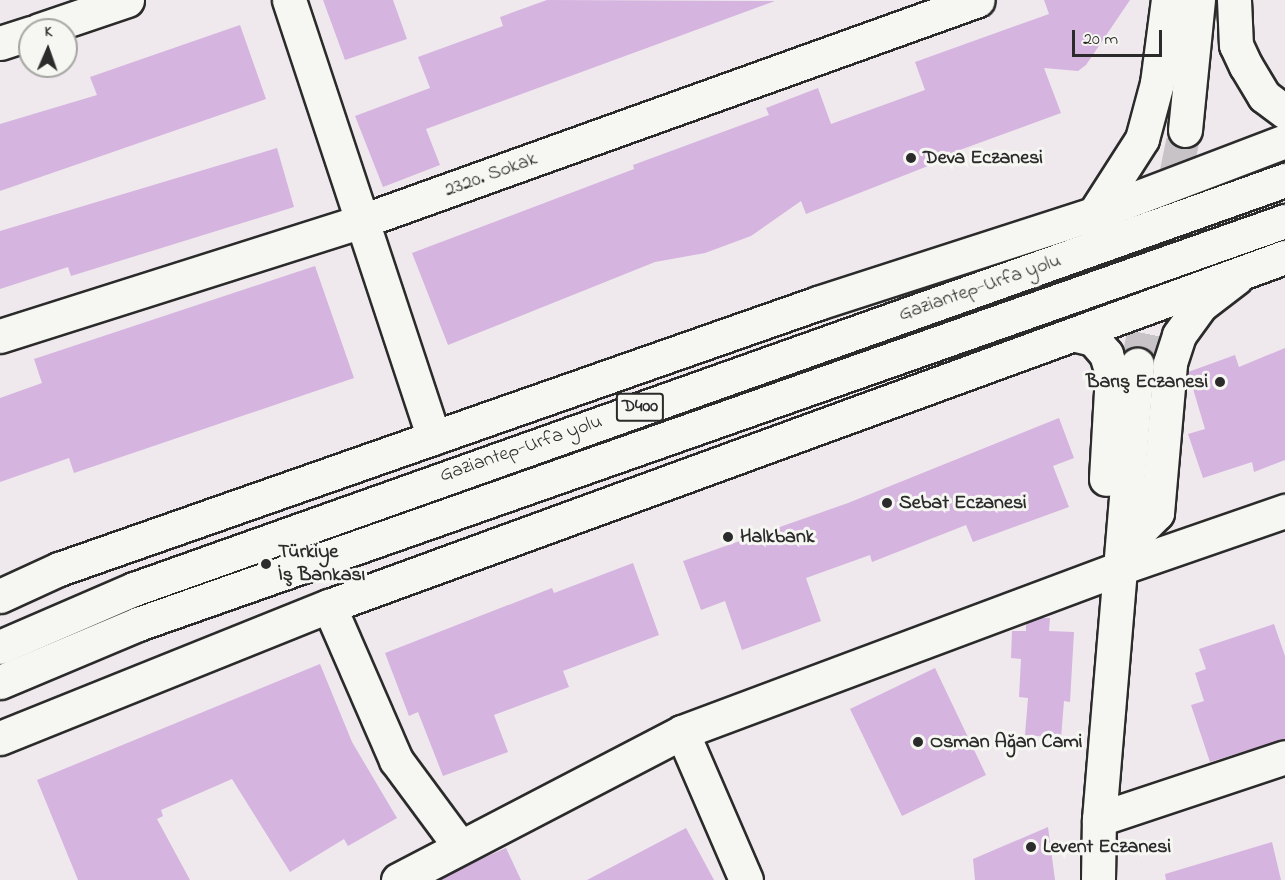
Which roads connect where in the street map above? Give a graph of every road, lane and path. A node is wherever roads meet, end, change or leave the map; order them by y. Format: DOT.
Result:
graph roads {
  1 [pos="127,0"];
  2 [pos="289,0"];
  3 [pos="978,0"];
  4 [pos="1168,0"];
  5 [pos="1198,0"];
  6 [pos="1234,0"];
  7 [pos="74,18"];
  8 [pos="18,37"];
  9 [pos="0,43"];
  10 [pos="1285,112"];
  11 [pos="1185,130"];
  12 [pos="1285,141"];
  13 [pos="1285,180"];
  14 [pos="1094,214"];
  15 [pos="362,221"];
  16 [pos="1285,221"];
  17 [pos="1285,257"];
  18 [pos="1243,272"];
  19 [pos="1076,335"];
  20 [pos="0,336"];
  21 [pos="1137,365"];
  22 [pos="434,438"];
  23 [pos="1285,511"];
  24 [pos="1121,557"];
  25 [pos="0,596"];
  26 [pos="329,606"];
  27 [pos="0,647"];
  28 [pos="0,682"];
  29 [pos="682,732"];
  30 [pos="0,738"];
  31 [pos="1285,757"];
  32 [pos="1099,819"];
  33 [pos="459,845"];
  34 [pos="398,880"];
  35 [pos="746,880"];
  36 [pos="1098,880"];
  1 -- 7 [label="main road"];
  2 -- 15 [label="main road"];
  3 -- 15 [label="main road, 2320. Sokak"];
  4 -- 14 [label="main road"];
  5 -- 11 [label="main road"];
  6 -- 10 [label="main road"];
  8 -- 9 [label="main road"];
  12 -- 14 [label="main road"];
  13 -- 27 [label="main road, Gaziantep-Urfa yolu / D400"];
  14 -- 22 [label="main road"];
  15 -- 20 [label="main road, 2320. Sokak"];
  15 -- 22 [label="main road"];
  16 -- 28 [label="main road, Gaziantep-Urfa yolu / D400"];
  17 -- 18 [label="main road"];
  18 -- 19 [label="main road"];
  18 -- 24 [label="main road"];
  19 -- 24 [label="main road"];
  19 -- 26 [label="main road"];
  21 -- 24 [label="main road"];
  22 -- 25 [label="main road"];
  23 -- 24 [label="main road"];
  24 -- 29 [label="main road"];
  24 -- 32 [label="main road"];
  26 -- 30 [label="main road"];
  26 -- 33 [label="main road"];
  29 -- 33 [label="main road"];
  29 -- 35 [label="main road"];
  31 -- 32 [label="main road"];
  32 -- 36 [label="main road"];
  33 -- 34 [label="main road"];
}
